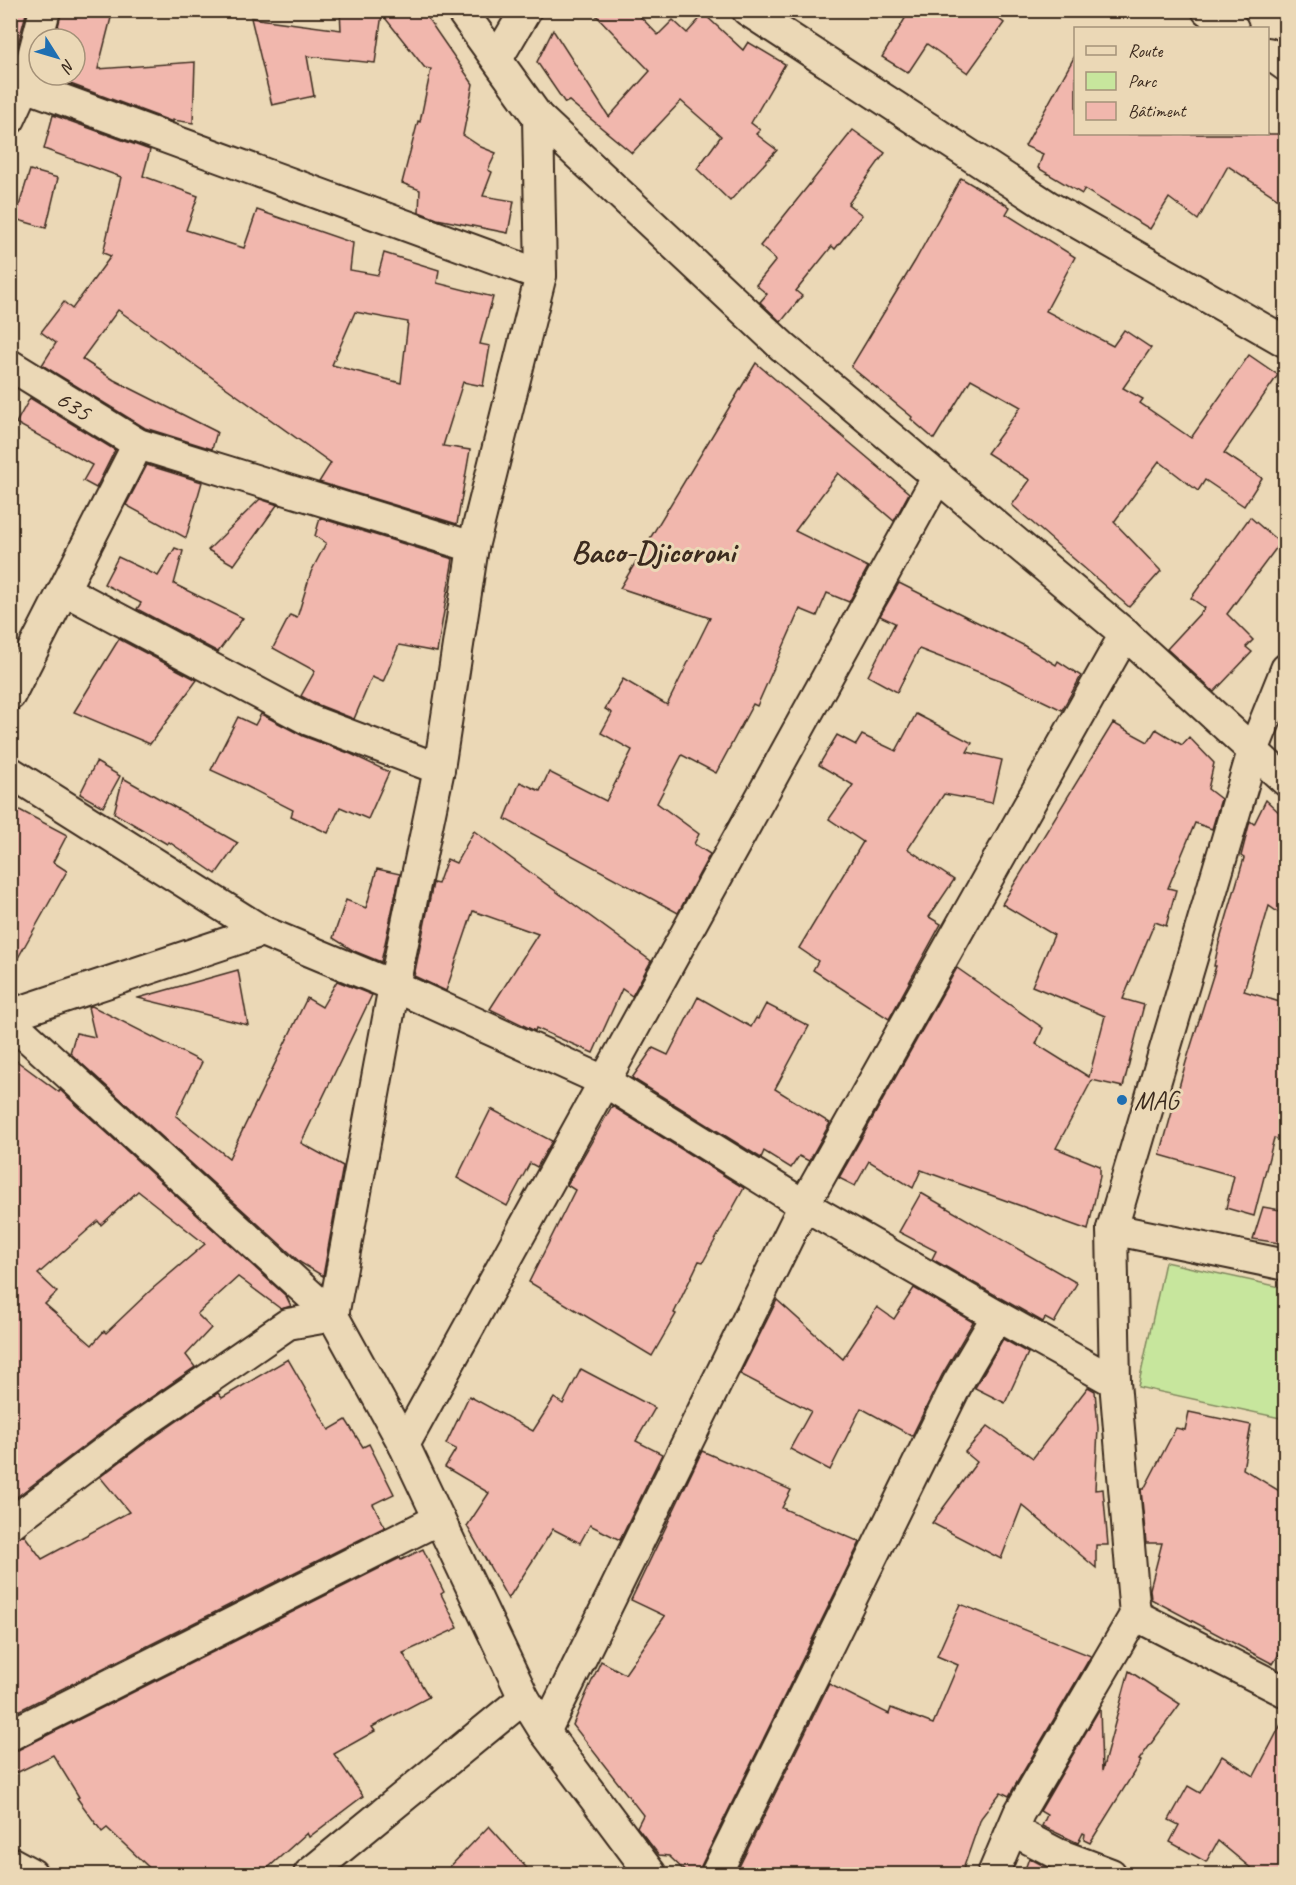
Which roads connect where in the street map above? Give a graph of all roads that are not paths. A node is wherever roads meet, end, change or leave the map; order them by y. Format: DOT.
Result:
graph roads {
  1 [pos="45,10"];
  2 [pos="461,10"];
  3 [pos="526,10"];
  4 [pos="747,10"];
  5 [pos="1207,10"];
  6 [pos="1232,27"];
  7 [pos="1269,54"];
  8 [pos="497,58"];
  9 [pos="1286,66"];
  10 [pos="25,86"];
  11 [pos="538,117"];
  12 [pos="10,119"];
  13 [pos="541,275"];
  14 [pos="1286,342"];
  15 [pos="10,365"];
  16 [pos="138,444"];
  17 [pos="938,476"];
  18 [pos="473,547"];
  19 [pos="64,590"];
  20 [pos="1125,634"];
  21 [pos="1286,669"];
  22 [pos="10,695"];
  23 [pos="1253,751"];
  24 [pos="439,770"];
  25 [pos="10,772"];
  26 [pos="1286,782"];
  27 [pos="262,931"];
  28 [pos="394,986"];
  29 [pos="10,1015"];
  30 [pos="10,1021"];
  31 [pos="604,1082"];
  32 [pos="804,1204"];
  33 [pos="1112,1229"];
  34 [pos="1286,1265"];
  35 [pos="333,1316"];
  36 [pos="997,1316"];
  37 [pos="1115,1382"];
  38 [pos="404,1445"];
  39 [pos="439,1519"];
  40 [pos="10,1524"];
  41 [pos="1135,1615"];
  42 [pos="1286,1692"];
  43 [pos="524,1698"];
  44 [pos="545,1732"];
  45 [pos="10,1735"];
  46 [pos="1012,1830"];
  47 [pos="10,1862"];
  48 [pos="32,1875"];
  49 [pos="309,1875"];
  50 [pos="651,1875"];
  51 [pos="716,1875"];
  52 [pos="993,1875"];
  53 [pos="1110,1875"];
  1 -- 10 [label="street"];
  2 -- 8 [label="street"];
  3 -- 8 [label="street"];
  4 -- 14 [label="street"];
  5 -- 6 [label="street"];
  7 -- 9 [label="street"];
  8 -- 11 [label="street"];
  10 -- 12 [label="street"];
  10 -- 13 [label="street"];
  11 -- 13 [label="street"];
  11 -- 17 [label="street"];
  13 -- 18 [label="street"];
  15 -- 16 [label="street, 635"];
  16 -- 18 [label="street, 635"];
  16 -- 19 [label="street"];
  17 -- 20 [label="street"];
  17 -- 31 [label="street"];
  18 -- 24 [label="street"];
  19 -- 22 [label="street"];
  19 -- 24 [label="street"];
  20 -- 23 [label="street"];
  20 -- 32 [label="street"];
  21 -- 23 [label="street"];
  23 -- 26 [label="street"];
  23 -- 33 [label="street"];
  24 -- 28 [label="street"];
  25 -- 27 [label="street"];
  27 -- 28 [label="street"];
  27 -- 29 [label="street"];
  28 -- 31 [label="street"];
  28 -- 35 [label="street"];
  30 -- 35 [label="street"];
  31 -- 32 [label="street"];
  31 -- 38 [label="street"];
  32 -- 36 [label="street"];
  32 -- 44 [label="street"];
  33 -- 34 [label="street"];
  33 -- 37 [label="street"];
  35 -- 38 [label="street"];
  35 -- 40 [label="street"];
  36 -- 37 [label="street"];
  36 -- 51 [label="street"];
  37 -- 41 [label="street"];
  38 -- 39 [label="street"];
  39 -- 43 [label="street"];
  39 -- 45 [label="street"];
  41 -- 42 [label="street"];
  41 -- 46 [label="street"];
  43 -- 44 [label="street"];
  43 -- 49 [label="street"];
  44 -- 50 [label="street"];
  46 -- 52 [label="street"];
  46 -- 53 [label="street"];
  47 -- 48 [label="street"];
}
